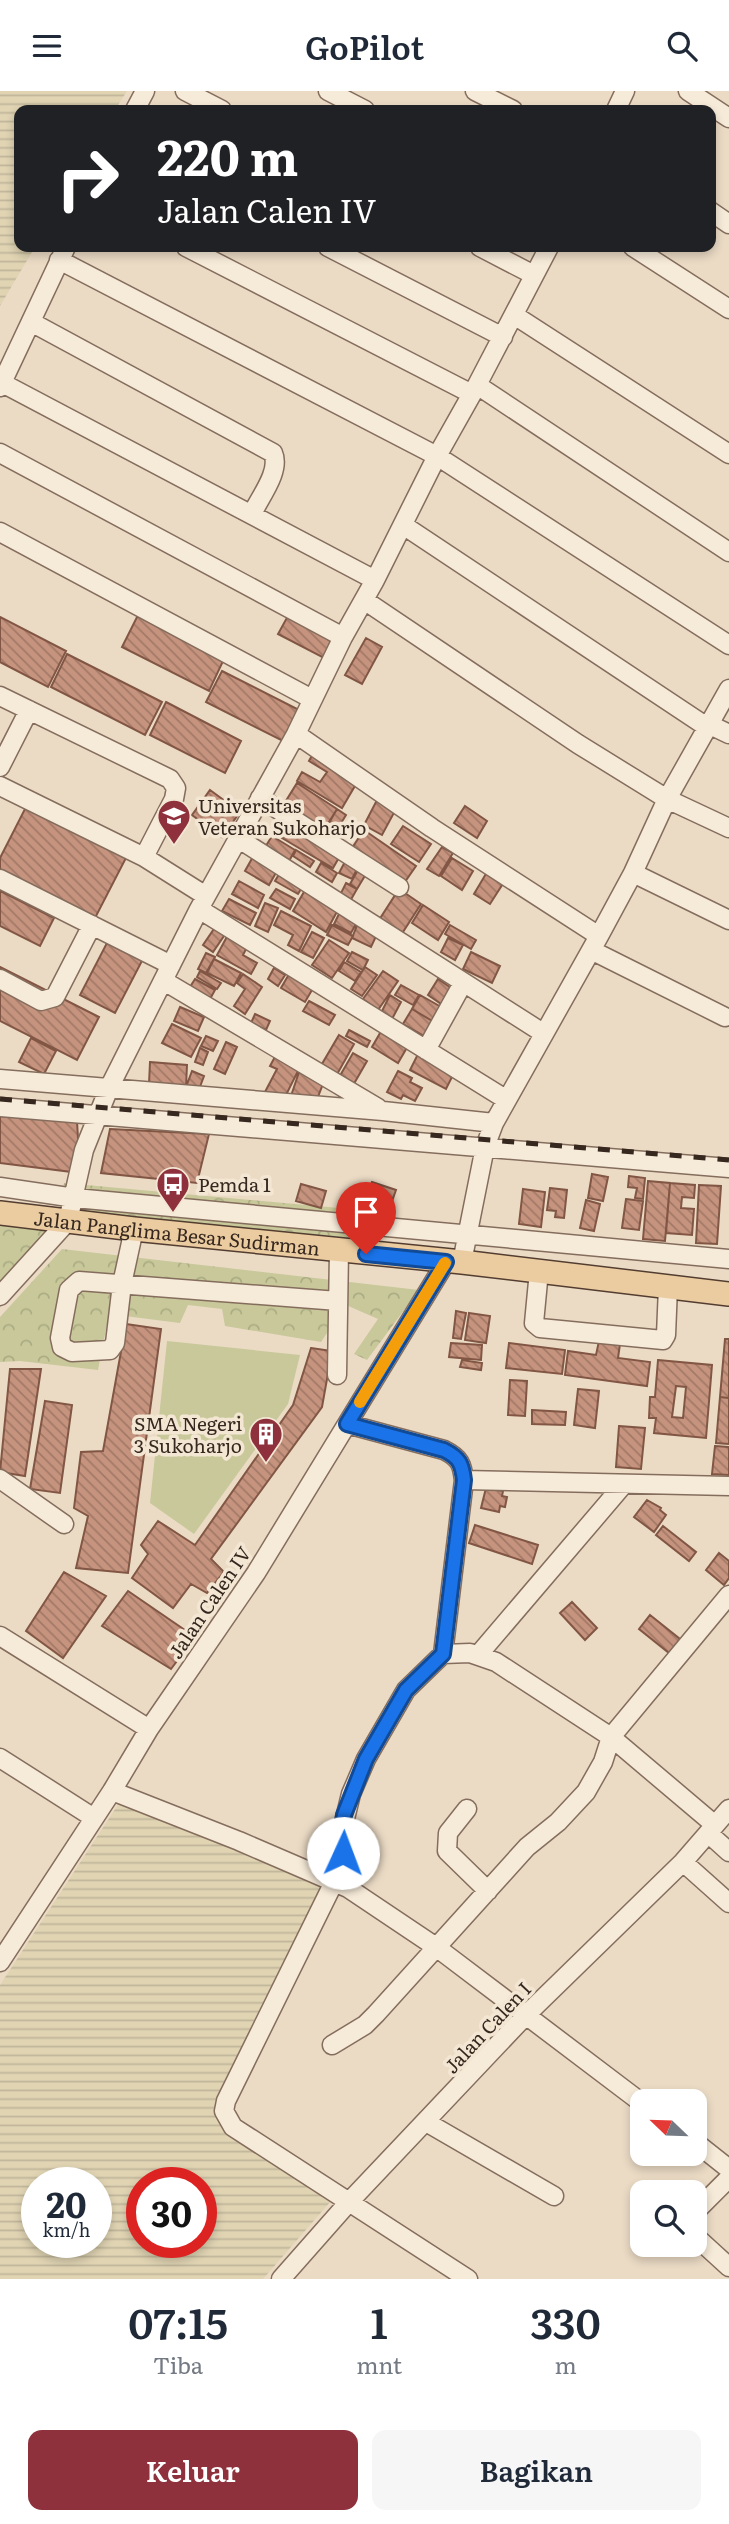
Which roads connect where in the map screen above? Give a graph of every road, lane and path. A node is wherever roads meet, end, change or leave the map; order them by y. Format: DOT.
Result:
graph roads {
  1 [pos="185,91"];
  2 [pos="328,91"];
  3 [pos="475,91"];
  4 [pos="688,91"];
  5 [pos="212,105"];
  6 [pos="355,105"];
  7 [pos="503,105"];
  8 [pos="709,105"];
  9 [pos="196,252"];
  10 [pos="338,252"];
  11 [pos="490,252"];
  12 [pos="546,252"];
  13 [pos="641,252"];
  14 [pos="62,254"];
  15 [pos="534,275"];
  16 [pos="729,309"];
  17 [pos="514,315"];
  18 [pos="31,322"];
  19 [pos="503,337"];
  20 [pos="1,385"];
  21 [pos="475,390"];
  22 [pos="0,453"];
  23 [pos="729,454"];
  24 [pos="437,456"];
  25 [pos="252,514"];
  26 [pos="403,525"];
  27 [pos="0,532"];
  28 [pos="729,552"];
  29 [pos="375,580"];
  30 [pos="363,600"];
  31 [pos="343,637"];
  32 [pos="729,645"];
  33 [pos="729,689"];
  34 [pos="0,695"];
  35 [pos="312,699"];
  36 [pos="29,710"];
  37 [pos="708,725"];
  38 [pos="296,734"];
  39 [pos="729,734"];
  40 [pos="0,767"];
  41 [pos="0,786"];
  42 [pos="260,798"];
  43 [pos="667,799"];
  44 [pos="729,828"];
  45 [pos="239,839"];
  46 [pos="144,857"];
  47 [pos="633,873"];
  48 [pos="0,879"];
  49 [pos="399,887"];
  50 [pos="203,902"];
  51 [pos="729,920"];
  52 [pos="92,925"];
  53 [pos="595,943"];
  54 [pos="168,973"];
  55 [pos="0,979"];
  56 [pos="463,983"];
  57 [pos="725,1017"];
  58 [pos="543,1033"];
  59 [pos="426,1050"];
  60 [pos="0,1079"];
  61 [pos="109,1088"];
  62 [pos="507,1100"];
  63 [pos="0,1107"];
  64 [pos="383,1111"];
  65 [pos="97,1116"];
  66 [pos="494,1123"];
  67 [pos="485,1147"];
  68 [pos="729,1167"];
  69 [pos="0,1187"];
  70 [pos="75,1198"];
  71 [pos="0,1213"];
  72 [pos="68,1221"];
  73 [pos="134,1229"];
  74 [pos="468,1233"];
  75 [pos="339,1251"];
  76 [pos="729,1259"];
  77 [pos="454,1262"];
  78 [pos="539,1271"];
  79 [pos="122,1284"];
  80 [pos="668,1287"];
  81 [pos="729,1294"];
  82 [pos="0,1296"];
  83 [pos="338,1301"];
  84 [pos="337,1375"];
  85 [pos="347,1424"];
  86 [pos="0,1479"];
  87 [pos="464,1480"];
  88 [pos="624,1484"];
  89 [pos="729,1486"];
  90 [pos="64,1524"];
  91 [pos="729,1595"];
  92 [pos="0,1636"];
  93 [pos="443,1654"];
  94 [pos="479,1654"];
  95 [pos="149,1729"];
  96 [pos="611,1737"];
  97 [pos="0,1758"];
  98 [pos="111,1791"];
  99 [pos="467,1809"];
  100 [pos="729,1809"];
  101 [pos="94,1818"];
  102 [pos="712,1829"];
  103 [pos="729,1852"];
  104 [pos="683,1862"];
  105 [pos="341,1885"];
  106 [pos="488,1891"];
  107 [pos="729,1903"];
  108 [pos="436,1947"];
  109 [pos="0,1962"];
  110 [pos="525,2016"];
  111 [pos="332,2045"];
  112 [pos="630,2094"];
  113 [pos="426,2122"];
  114 [pos="707,2151"];
  115 [pos="727,2166"];
  116 [pos="707,2195"];
  117 [pos="554,2196"];
  118 [pos="348,2203"];
  119 [pos="707,2247"];
  120 [pos="729,2267"];
  121 [pos="281,2279"];
  122 [pos="468,2279"];
  1 -- 5 [label="street"];
  2 -- 6 [label="street"];
  3 -- 7 [label="street"];
  4 -- 8 [label="street"];
  9 -- 21 [label="street"];
  10 -- 19 [label="street"];
  11 -- 15 [label="street"];
  12 -- 15 [label="street"];
  13 -- 16 [label="street"];
  14 -- 18 [label="street"];
  14 -- 24 [label="street"];
  15 -- 17 [label="street"];
  17 -- 19 [label="street"];
  17 -- 23 [label="street"];
  18 -- 20 [label="street"];
  18 -- 25 [label="street"];
  19 -- 21 [label="street"];
  20 -- 25 [label="street"];
  21 -- 24 [label="street"];
  21 -- 28 [label="street"];
  22 -- 31 [label="street"];
  24 -- 26 [label="street"];
  24 -- 32 [label="street"];
  25 -- 29 [label="street"];
  26 -- 29 [label="street"];
  26 -- 37 [label="street"];
  27 -- 35 [label="street"];
  29 -- 30 [label="street"];
  30 -- 31 [label="street"];
  30 -- 43 [label="street"];
  31 -- 35 [label="street"];
  33 -- 37 [label="street, Jalan Calen IV"];
  34 -- 36 [label="street"];
  35 -- 38 [label="street"];
  36 -- 40 [label="street"];
  36 -- 46 [label="street"];
  37 -- 39 [label="street"];
  37 -- 43 [label="street, Jalan Calen IV"];
  38 -- 42 [label="street"];
  38 -- 53 [label="street"];
  41 -- 46 [label="street"];
  42 -- 45 [label="street"];
  42 -- 49 [label="street"];
  43 -- 44 [label="street"];
  43 -- 47 [label="street, Jalan Calen IV"];
  45 -- 50 [label="street"];
  45 -- 56 [label="street"];
  46 -- 50 [label="street"];
  47 -- 51 [label="street"];
  47 -- 53 [label="street, Jalan Calen IV"];
  48 -- 52 [label="street"];
  50 -- 54 [label="street"];
  50 -- 59 [label="street"];
  52 -- 54 [label="street"];
  52 -- 55 [label="street"];
  53 -- 57 [label="street"];
  53 -- 58 [label="street, Jalan Calen IV"];
  54 -- 61 [label="street"];
  54 -- 64 [label="street"];
  56 -- 58 [label="street"];
  56 -- 59 [label="street"];
  58 -- 62 [label="street, Jalan Calen IV"];
  59 -- 62 [label="street"];
  60 -- 61 [label="street"];
  61 -- 64 [label="street"];
  61 -- 65 [label="street"];
  62 -- 66 [label="street, Jalan Calen IV"];
  63 -- 65 [label="street"];
  64 -- 66 [label="street"];
  65 -- 67 [label="street"];
  65 -- 70 [label="street"];
  66 -- 67 [label="street, Jalan Calen IV"];
  67 -- 68 [label="street"];
  67 -- 74 [label="street, Jalan Calen IV"];
  69 -- 70 [label="street"];
  70 -- 72 [label="street"];
  70 -- 74 [label="street"];
  71 -- 72 [label="main road, Jalan Panglima Besar Sudirman"];
  72 -- 73 [label="main road, Jalan Panglima Besar Sudirman"];
  72 -- 82 [label="street"];
  73 -- 75 [label="main road, Jalan Panglima Besar Sudirman"];
  73 -- 79 [label="street"];
  74 -- 76 [label="street"];
  74 -- 77 [label="street, Jalan Calen IV"];
  75 -- 77 [label="main road, Jalan Panglima Besar Sudirman"];
  75 -- 83 [label="street"];
  77 -- 78 [label="main road, Jalan Panglima Besar Sudirman"];
  77 -- 85 [label="street, Jalan Calen IV"];
  78 -- 80 [label="main road, Jalan Panglima Besar Sudirman"];
  78 -- 80 [label="street"];
  79 -- 79 [label="street"];
  79 -- 83 [label="street"];
  80 -- 81 [label="main road, Jalan Panglima Besar Sudirman"];
  83 -- 84 [label="street"];
  85 -- 87 [label="street"];
  85 -- 95 [label="street, Jalan Calen IV"];
  86 -- 90 [label="street"];
  87 -- 88 [label="street"];
  87 -- 93 [label="street"];
  88 -- 89 [label="street"];
  88 -- 94 [label="street"];
  91 -- 96 [label="street"];
  92 -- 95 [label="street"];
  93 -- 94 [label="street"];
  93 -- 105 [label="street"];
  94 -- 96 [label="street"];
  95 -- 98 [label="street, Jalan Calen IV"];
  96 -- 102 [label="street"];
  96 -- 106 [label="street"];
  97 -- 101 [label="street"];
  98 -- 101 [label="street, Jalan Calen IV"];
  98 -- 105 [label="street"];
  99 -- 106 [label="street"];
  100 -- 102 [label="street, Jalan Calen I"];
  101 -- 109 [label="street, Jalan Calen IV"];
  102 -- 103 [label="street"];
  102 -- 104 [label="street, Jalan Calen I"];
  104 -- 107 [label="street"];
  104 -- 110 [label="street, Jalan Calen I"];
  105 -- 108 [label="street"];
  105 -- 118 [label="street"];
  106 -- 108 [label="street"];
  108 -- 110 [label="street"];
  108 -- 111 [label="street"];
  110 -- 112 [label="street"];
  110 -- 113 [label="street, Jalan Calen I"];
  113 -- 117 [label="street"];
  113 -- 118 [label="street, Jalan Calen I"];
  114 -- 115 [label="street"];
  115 -- 116 [label="street"];
  118 -- 121 [label="street, Jalan Calen I"];
  118 -- 122 [label="street"];
  119 -- 120 [label="street"];
}
